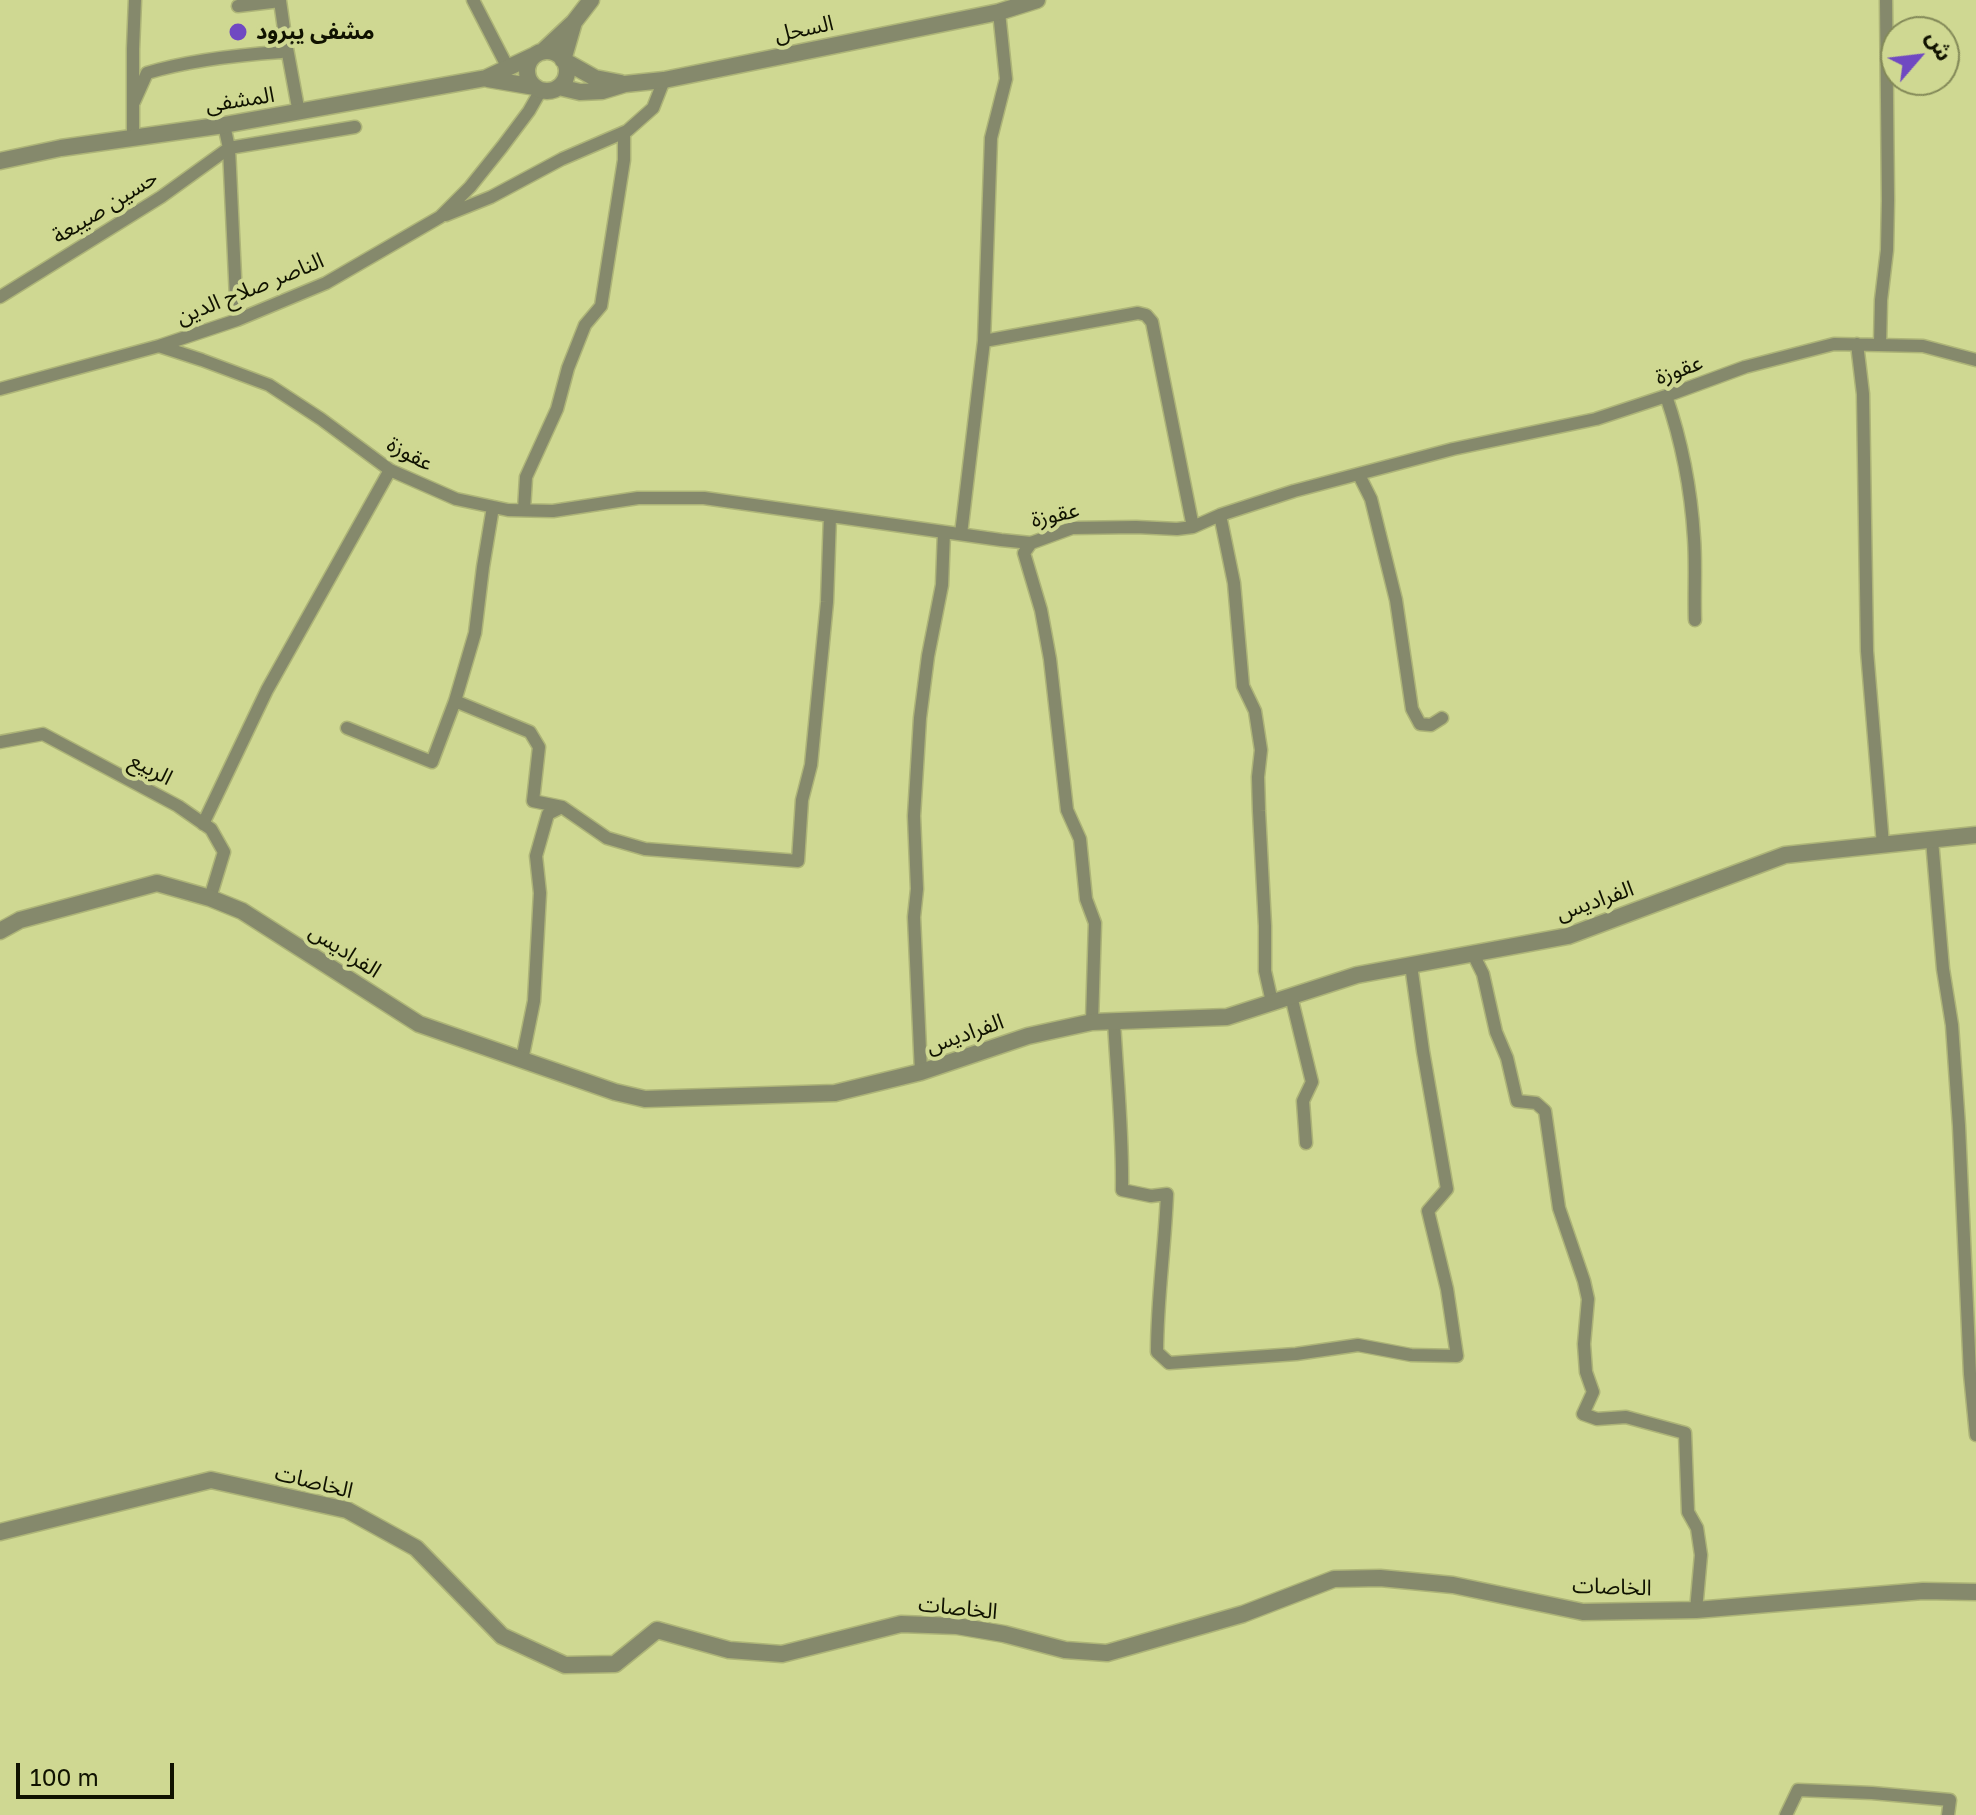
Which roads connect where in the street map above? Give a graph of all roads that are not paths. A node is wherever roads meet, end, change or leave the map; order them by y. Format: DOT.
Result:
graph roads {
  1 [pos="135,0"];
  2 [pos="473,0"];
  3 [pos="1886,0"];
  4 [pos="588,1"];
  5 [pos="1030,1"];
  6 [pos="238,6"];
  7 [pos="999,12"];
  8 [pos="574,22"];
  9 [pos="286,43"];
  10 [pos="538,53"];
  11 [pos="563,60"];
  12 [pos="508,68"];
  13 [pos="486,78"];
  14 [pos="664,80"];
  15 [pos="625,84"];
  16 [pos="559,87"];
  17 [pos="538,89"];
  18 [pos="134,102"];
  19 [pos="299,113"];
  20 [pos="224,125"];
  21 [pos="355,127"];
  22 [pos="624,133"];
  23 [pos="133,138"];
  24 [pos="229,148"];
  25 [pos="0,161"];
  26 [pos="440,217"];
  27 [pos="0,297"];
  28 [pos="237,320"];
  29 [pos="984,341"];
  30 [pos="1857,344"];
  31 [pos="1880,345"];
  32 [pos="159,346"];
  33 [pos="1976,360"];
  34 [pos="0,389"];
  35 [pos="1666,396"];
  36 [pos="390,470"];
  37 [pos="1359,475"];
  38 [pos="493,507"];
  39 [pos="524,510"];
  40 [pos="1220,515"];
  41 [pos="830,516"];
  42 [pos="1193,527"];
  43 [pos="944,532"];
  44 [pos="961,534"];
  45 [pos="1031,543"];
  46 [pos="1695,620"];
  47 [pos="455,701"];
  48 [pos="1442,718"];
  49 [pos="347,728"];
  50 [pos="0,742"];
  51 [pos="562,807"];
  52 [pos="203,824"];
  53 [pos="1976,835"];
  54 [pos="1932,840"];
  55 [pos="1883,845"];
  56 [pos="210,898"];
  57 [pos="0,931"];
  58 [pos="1473,954"];
  59 [pos="1411,965"];
  60 [pos="1291,996"];
  61 [pos="1272,1002"];
  62 [pos="1114,1021"];
  63 [pos="1092,1022"];
  64 [pos="522,1060"];
  65 [pos="921,1072"];
  66 [pos="1306,1143"];
  67 [pos="1976,1435"];
  68 [pos="0,1532"];
  69 [pos="1976,1592"];
  70 [pos="1696,1610"];
  71 [pos="1786,1815"];
  72 [pos="1948,1815"];
  1 -- 18 [label="street"];
  2 -- 12 [label="street"];
  3 -- 31 [label="street"];
  4 -- 8 [label="street"];
  5 -- 7 [label="street, السحل"];
  6 -- 9 [label="street"];
  7 -- 14 [label="street, السحل"];
  7 -- 29 [label="street"];
  8 -- 10 [label="street"];
  8 -- 11 [label="street"];
  9 -- 18 [label="street"];
  9 -- 19 [label="street"];
  10 -- 11 [label="street"];
  10 -- 12 [label="street"];
  10 -- 17 [label="street"];
  11 -- 15 [label="street"];
  11 -- 16 [label="street"];
  12 -- 13 [label="street"];
  13 -- 17 [label="street"];
  13 -- 19 [label="street, المشفى"];
  14 -- 15 [label="street, السحل"];
  14 -- 22 [label="street"];
  15 -- 16 [label="street, السحل"];
  16 -- 17 [label="street"];
  17 -- 26 [label="street, الناصر صلاح الدين"];
  18 -- 23 [label="street"];
  19 -- 20 [label="street, المشفى"];
  20 -- 23 [label="street, المشفى"];
  20 -- 24 [label="street"];
  21 -- 24 [label="street"];
  22 -- 26 [label="street"];
  22 -- 39 [label="street"];
  23 -- 25 [label="street, المشفى"];
  24 -- 27 [label="street, حسين صيبعة"];
  24 -- 28 [label="street"];
  26 -- 28 [label="street, الناصر صلاح الدين"];
  28 -- 32 [label="street, الناصر صلاح الدين"];
  29 -- 42 [label="street"];
  29 -- 44 [label="street"];
  30 -- 31 [label="street, عقوزة"];
  30 -- 35 [label="street, عقوزة"];
  30 -- 55 [label="street"];
  31 -- 33 [label="street, عقوزة"];
  32 -- 34 [label="street, الناصر صلاح الدين"];
  32 -- 36 [label="street, عقوزة"];
  35 -- 37 [label="street, عقوزة"];
  35 -- 46 [label="street"];
  36 -- 38 [label="street, عقوزة"];
  36 -- 52 [label="street"];
  37 -- 40 [label="street, عقوزة"];
  37 -- 48 [label="street"];
  38 -- 39 [label="street, عقوزة"];
  38 -- 47 [label="street"];
  39 -- 41 [label="street, عقوزة"];
  40 -- 42 [label="street, عقوزة"];
  40 -- 61 [label="street"];
  41 -- 43 [label="street, عقوزة"];
  41 -- 51 [label="street"];
  42 -- 45 [label="street, عقوزة"];
  43 -- 44 [label="street, عقوزة"];
  43 -- 65 [label="street"];
  44 -- 45 [label="street, عقوزة"];
  45 -- 63 [label="street"];
  47 -- 49 [label="street"];
  47 -- 51 [label="street"];
  50 -- 52 [label="street, الربيع"];
  51 -- 64 [label="street"];
  52 -- 56 [label="street, الربيع"];
  53 -- 54 [label="street, الفراديس"];
  54 -- 55 [label="street, الفراديس"];
  54 -- 67 [label="street"];
  55 -- 58 [label="street, الفراديس"];
  56 -- 57 [label="street, الفراديس"];
  56 -- 64 [label="street, الفراديس"];
  58 -- 59 [label="street, الفراديس"];
  58 -- 70 [label="street"];
  59 -- 60 [label="street, الفراديس"];
  59 -- 62 [label="street"];
  60 -- 61 [label="street, الفراديس"];
  60 -- 66 [label="street"];
  61 -- 62 [label="street, الفراديس"];
  62 -- 63 [label="street, الفراديس"];
  63 -- 65 [label="street, الفراديس"];
  64 -- 65 [label="street, الفراديس"];
  68 -- 70 [label="street, الخاصات"];
  69 -- 70 [label="street, الخاصات"];
  71 -- 72 [label="street"];
}
